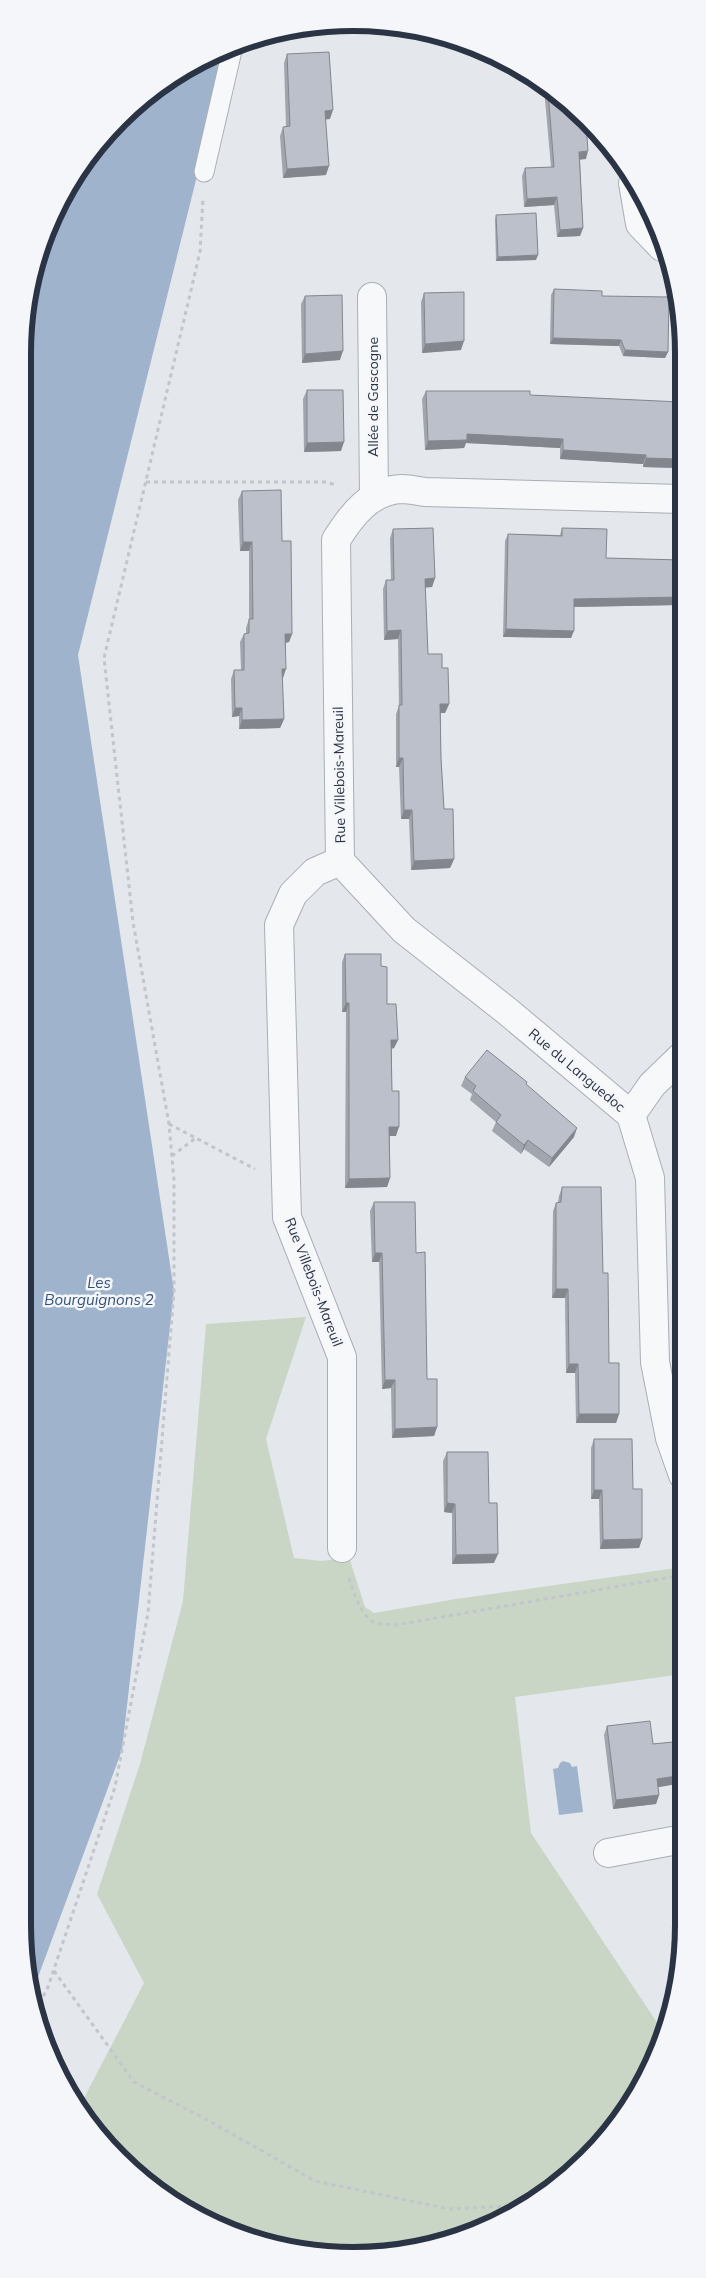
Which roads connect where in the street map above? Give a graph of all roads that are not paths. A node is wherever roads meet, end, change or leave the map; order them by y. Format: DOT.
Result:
graph roads {
  1 [pos="231,56"];
  2 [pos="204,172"];
  3 [pos="636,199"];
  4 [pos="653,238"];
  5 [pos="372,297"];
  6 [pos="374,496"];
  7 [pos="675,499"];
  8 [pos="340,861"];
  9 [pos="675,1063"];
  10 [pos="631,1115"];
  11 [pos="675,1452"];
  12 [pos="342,1548"];
  13 [pos="675,1840"];
  14 [pos="608,1853"];
  1 -- 2 [label="lane"];
  3 -- 4 [label="street"];
  5 -- 6 [label="street, Allée de Gascogne"];
  6 -- 7 [label="street, Rue Villebois-Mareuil"];
  6 -- 8 [label="street, Rue Villebois-Mareuil"];
  8 -- 10 [label="street, Rue du Languedoc"];
  8 -- 12 [label="street, Rue Villebois-Mareuil"];
  9 -- 10 [label="street"];
  10 -- 11 [label="street, Rue du Languedoc"];
  13 -- 14 [label="street"];
}
